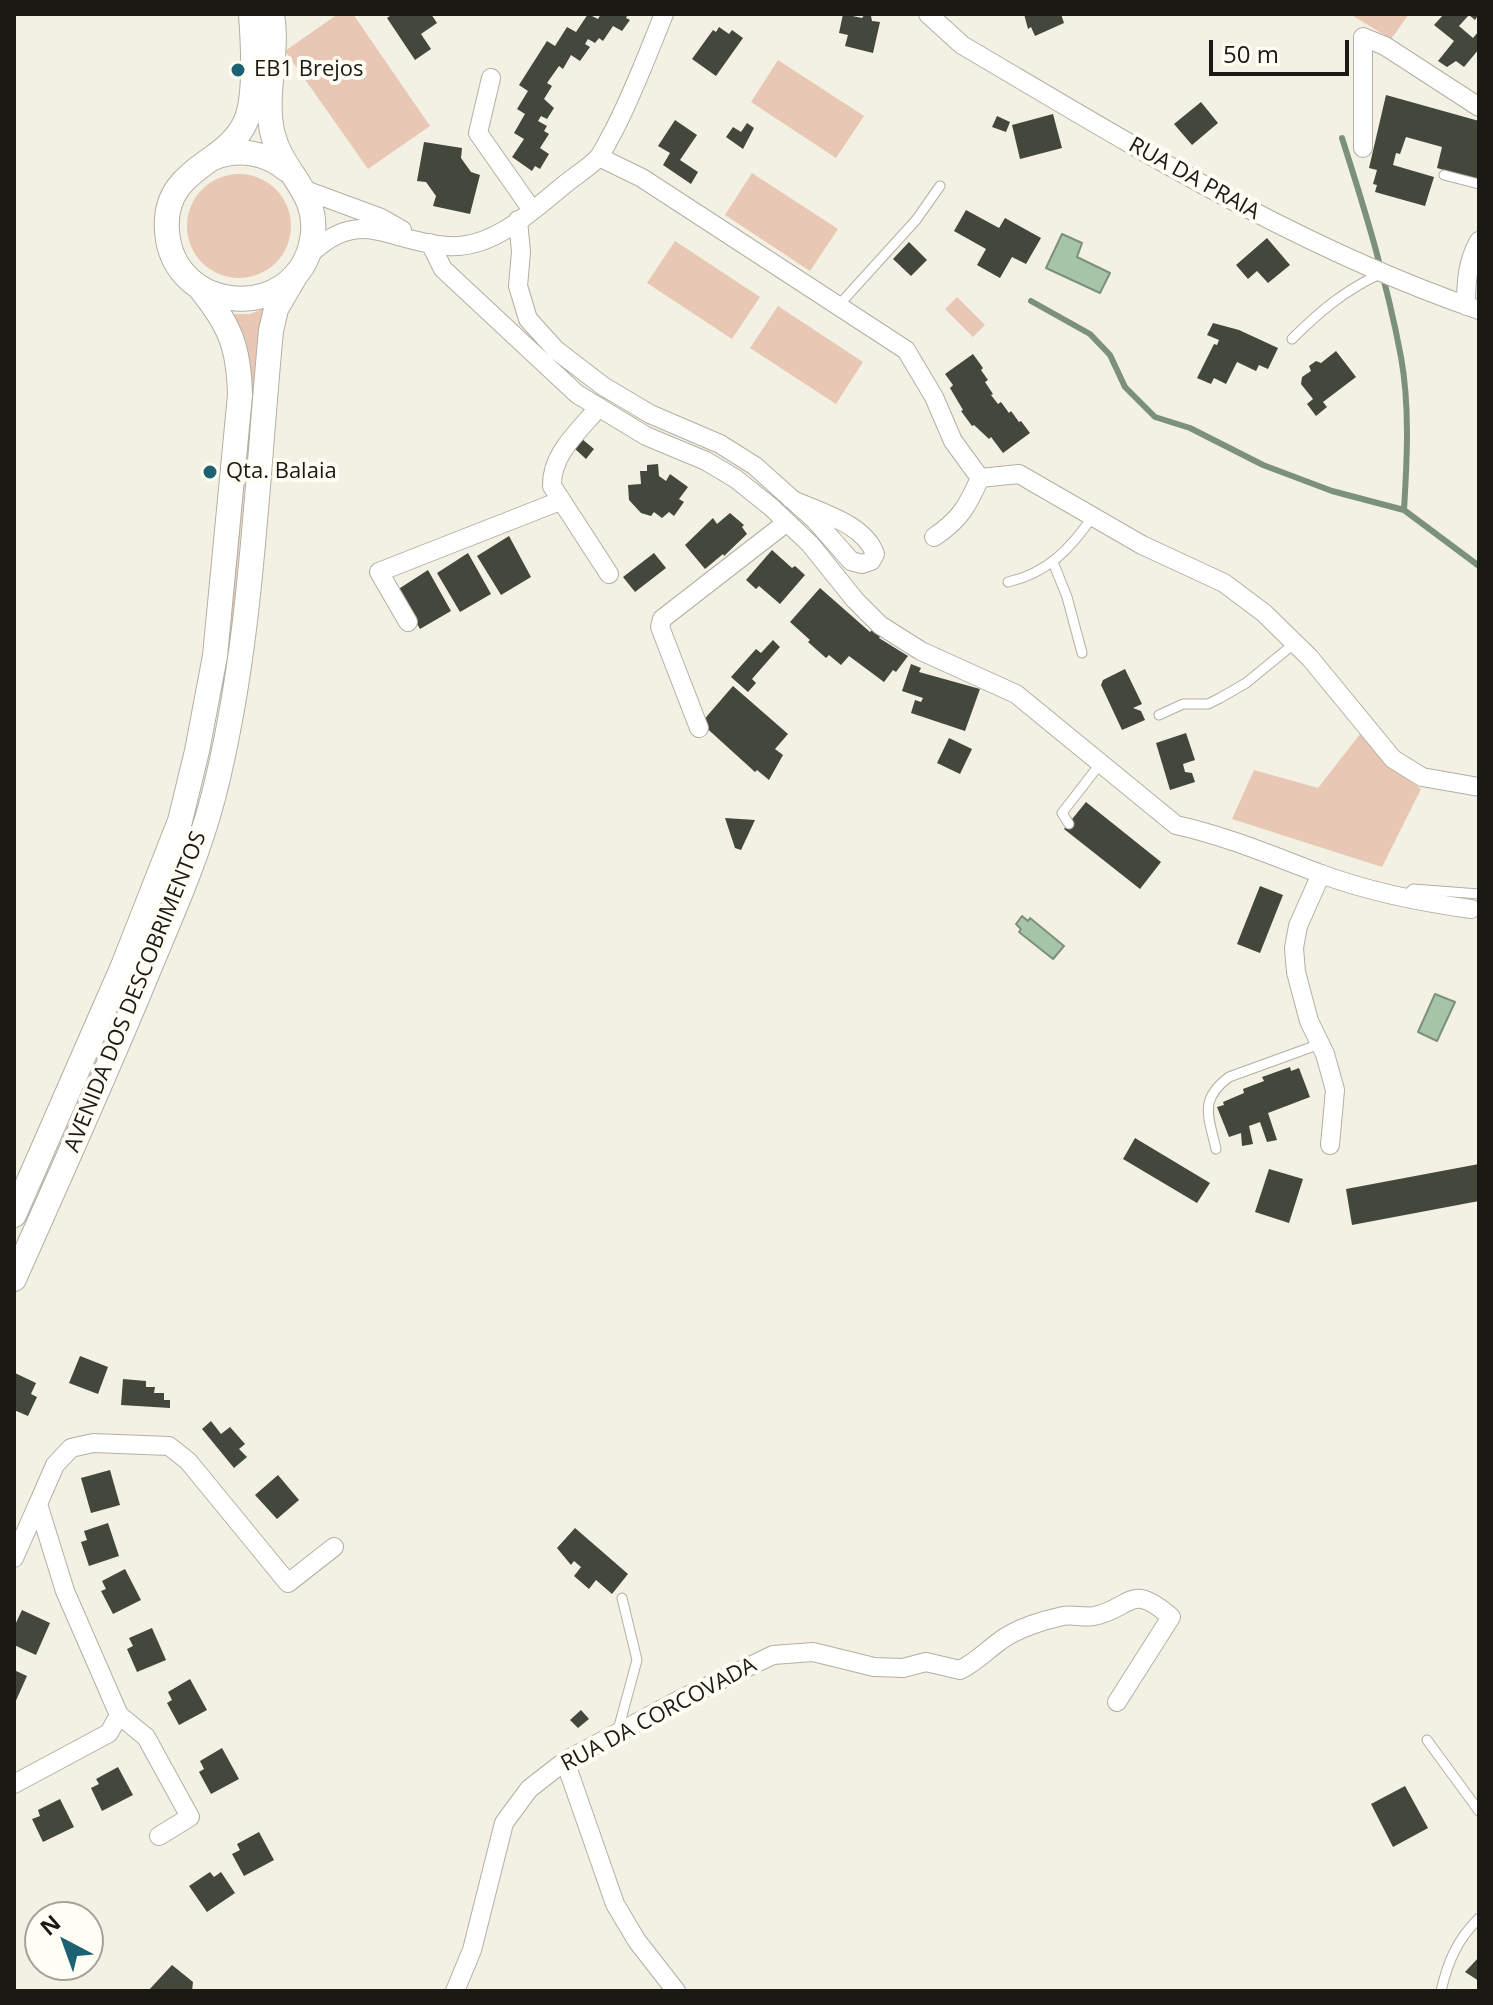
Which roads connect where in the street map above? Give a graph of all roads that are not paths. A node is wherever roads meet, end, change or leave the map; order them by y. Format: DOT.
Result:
graph roads {
  1 [pos="251,14"];
  2 [pos="272,14"];
  3 [pos="928,14"];
  4 [pos="658,18"];
  5 [pos="491,78"];
  6 [pos="1479,107"];
  7 [pos="1363,148"];
  8 [pos="599,157"];
  9 [pos="204,162"];
  10 [pos="1444,175"];
  11 [pos="300,183"];
  12 [pos="1479,184"];
  13 [pos="940,186"];
  14 [pos="525,215"];
  15 [pos="1479,241"];
  16 [pos="430,243"];
  17 [pos="302,265"];
  18 [pos="1384,276"];
  19 [pos="199,287"];
  20 [pos="838,306"];
  21 [pos="1472,308"];
  22 [pos="1292,339"];
  23 [pos="599,407"];
  24 [pos="980,478"];
  25 [pos="791,499"];
  26 [pos="560,501"];
  27 [pos="1093,516"];
  28 [pos="787,522"];
  29 [pos="934,537"];
  30 [pos="1053,562"];
  31 [pos="609,574"];
  32 [pos="1008,582"];
  33 [pos="408,622"];
  34 [pos="1295,643"];
  35 [pos="1082,653"];
  36 [pos="1159,715"];
  37 [pos="699,728"];
  38 [pos="1100,764"];
  39 [pos="1479,787"];
  40 [pos="1069,824"];
  41 [pos="1321,874"];
  42 [pos="1475,901"];
  43 [pos="1320,1044"];
  44 [pos="1330,1145"];
  45 [pos="1216,1149"];
  46 [pos="14,1215"];
  47 [pos="14,1279"];
  48 [pos="38,1504"];
  49 [pos="334,1547"];
  50 [pos="14,1558"];
  51 [pos="622,1598"];
  52 [pos="1117,1702"];
  53 [pos="119,1715"];
  54 [pos="617,1734"];
  55 [pos="1427,1740"];
  56 [pos="565,1761"];
  57 [pos="14,1784"];
  58 [pos="1479,1811"];
  59 [pos="159,1836"];
  60 [pos="1479,1918"];
  61 [pos="460,1990"];
  62 [pos="676,1991"];
  63 [pos="1441,1991"];
  1 -- 9 [label="street"];
  2 -- 11 [label="street"];
  3 -- 18 [label="street, RUA DA PRAIA"];
  4 -- 8 [label="street"];
  5 -- 14 [label="street"];
  6 -- 7 [label="street"];
  8 -- 14 [label="street"];
  8 -- 20 [label="street"];
  9 -- 11 [label="street"];
  9 -- 19 [label="street"];
  10 -- 12 [label="lane"];
  11 -- 16 [label="street"];
  11 -- 17 [label="street"];
  13 -- 20 [label="lane"];
  14 -- 16 [label="street"];
  14 -- 25 [label="street"];
  15 -- 21 [label="street"];
  16 -- 17 [label="street"];
  16 -- 23 [label="street"];
  17 -- 19 [label="street"];
  17 -- 47 [label="street, AVENIDA DOS DESCOBRIMENTOS"];
  18 -- 21 [label="street, RUA DA PRAIA"];
  18 -- 22 [label="lane"];
  19 -- 46 [label="street, AVENIDA DOS DESCOBRIMENTOS"];
  20 -- 24 [label="street"];
  23 -- 26 [label="street"];
  23 -- 28 [label="street"];
  24 -- 27 [label="street"];
  24 -- 29 [label="street"];
  26 -- 31 [label="street"];
  26 -- 33 [label="street"];
  27 -- 30 [label="lane"];
  27 -- 34 [label="street"];
  28 -- 37 [label="street"];
  28 -- 38 [label="street"];
  30 -- 32 [label="lane"];
  30 -- 35 [label="lane"];
  34 -- 36 [label="lane"];
  34 -- 39 [label="street"];
  38 -- 40 [label="lane"];
  38 -- 41 [label="street"];
  41 -- 42 [label="street"];
  41 -- 43 [label="street"];
  43 -- 44 [label="street"];
  43 -- 45 [label="lane"];
  48 -- 49 [label="street"];
  48 -- 50 [label="street"];
  48 -- 53 [label="street"];
  51 -- 54 [label="lane"];
  52 -- 54 [label="street, RUA DA CORCOVADA"];
  53 -- 57 [label="street"];
  53 -- 59 [label="street"];
  54 -- 56 [label="street, RUA DA CORCOVADA"];
  55 -- 58 [label="lane"];
  56 -- 61 [label="street, RUA DA CORCOVADA"];
  56 -- 62 [label="street"];
  60 -- 63 [label="lane"];
}
